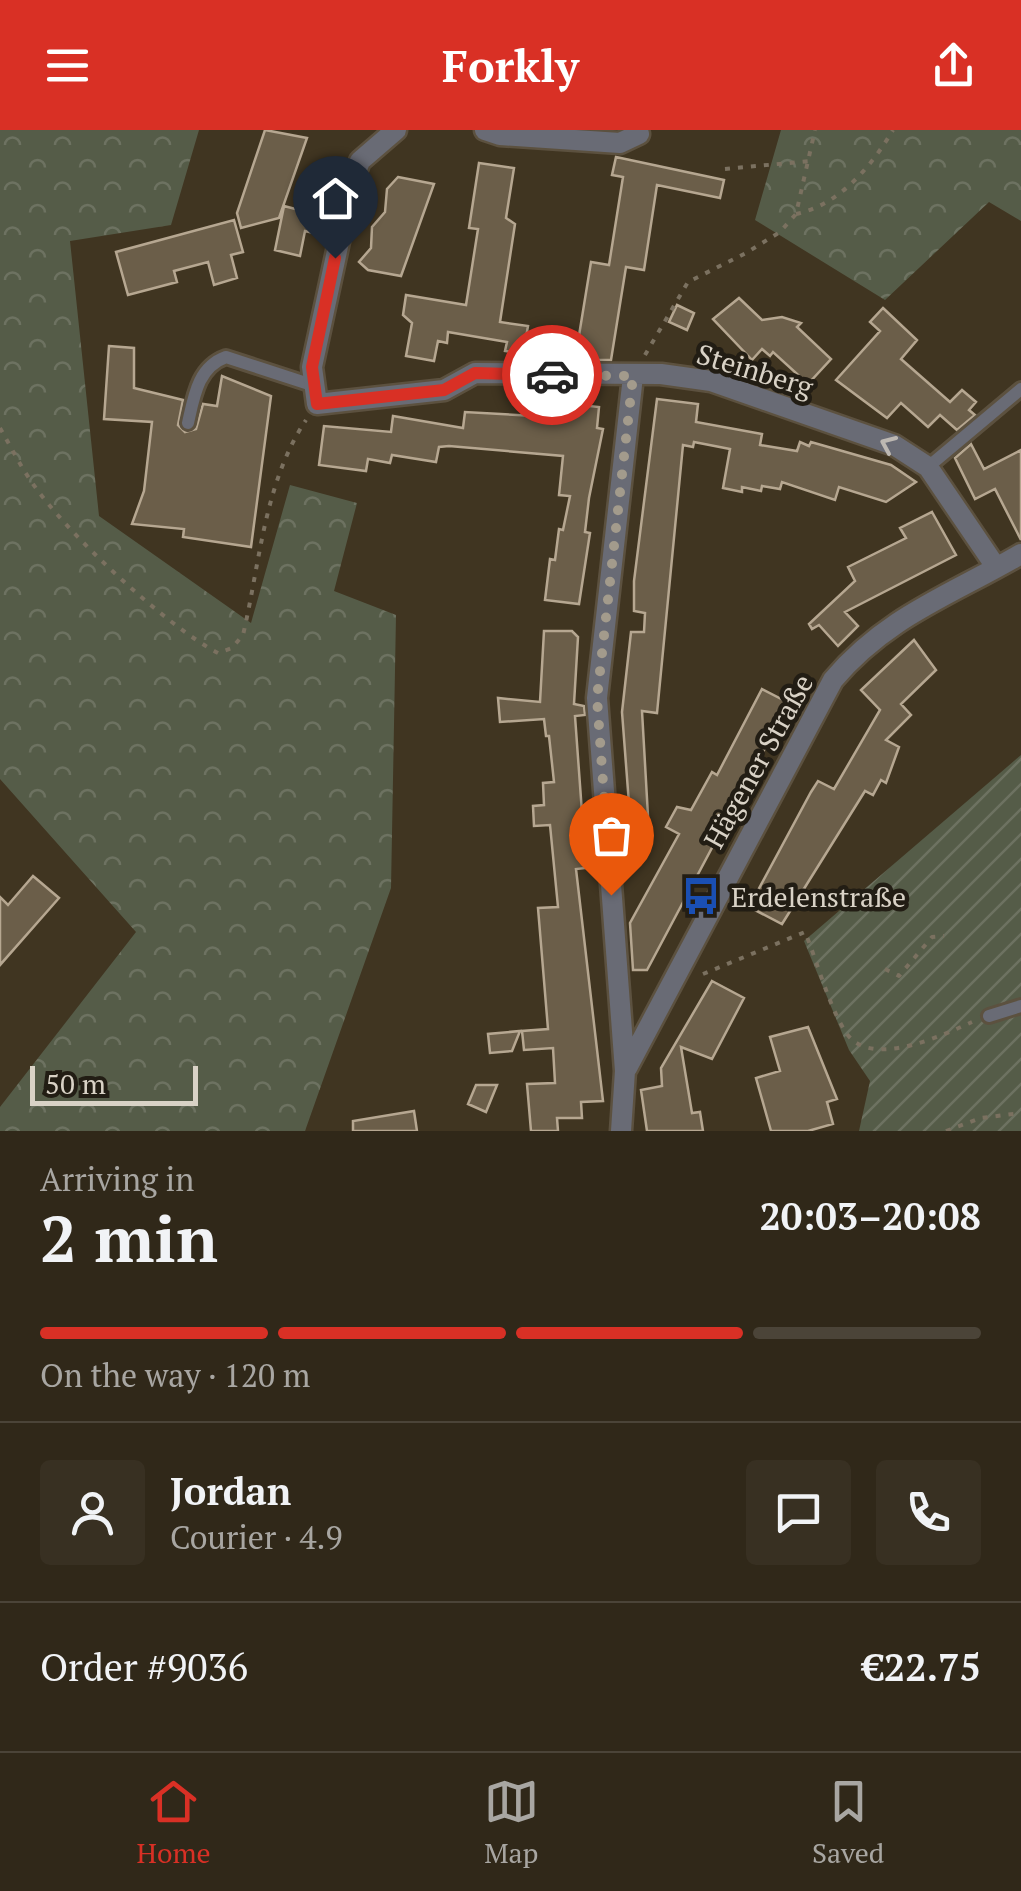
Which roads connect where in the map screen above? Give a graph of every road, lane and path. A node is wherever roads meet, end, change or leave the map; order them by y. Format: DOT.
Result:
graph roads {
  1 [pos="396,130"];
  2 [pos="486,130"];
  3 [pos="815,130"];
  4 [pos="893,130"];
  5 [pos="639,134"];
  6 [pos="810,161"];
  7 [pos="725,169"];
  8 [pos="796,214"];
  9 [pos="633,376"];
  10 [pos="1021,389"];
  11 [pos="316,395"];
  12 [pos="188,423"];
  13 [pos="0,428"];
  14 [pos="928,467"];
  15 [pos="1021,554"];
  16 [pos="996,568"];
  17 [pos="944,936"];
  18 [pos="885,969"];
  19 [pos="702,974"];
  20 [pos="1021,1006"];
  21 [pos="989,1016"];
  22 [pos="625,1071"];
  23 [pos="1021,1113"];
  24 [pos="621,1131"];
  25 [pos="946,1131"];
  1 -- 11 [label="street"];
  2 -- 5 [label="street"];
  3 -- 6 [label="path"];
  4 -- 8 [label="path"];
  6 -- 7 [label="path"];
  6 -- 8 [label="path"];
  8 -- 9 [label="path"];
  9 -- 11 [label="street, Steinberg"];
  14 -- 9 [label="street, Steinberg, one-way"];
  9 -- 22 [label="street"];
  10 -- 14 [label="lane"];
  11 -- 12 [label="lane"];
  11 -- 13 [label="path"];
  14 -- 16 [label="street, Steinberg"];
  15 -- 16 [label="street, Hägener Straße"];
  16 -- 22 [label="street, Hägener Straße"];
  17 -- 18 [label="path"];
  19 -- 21 [label="path"];
  20 -- 21 [label="lane"];
  22 -- 24 [label="street"];
  23 -- 25 [label="path"];
}
